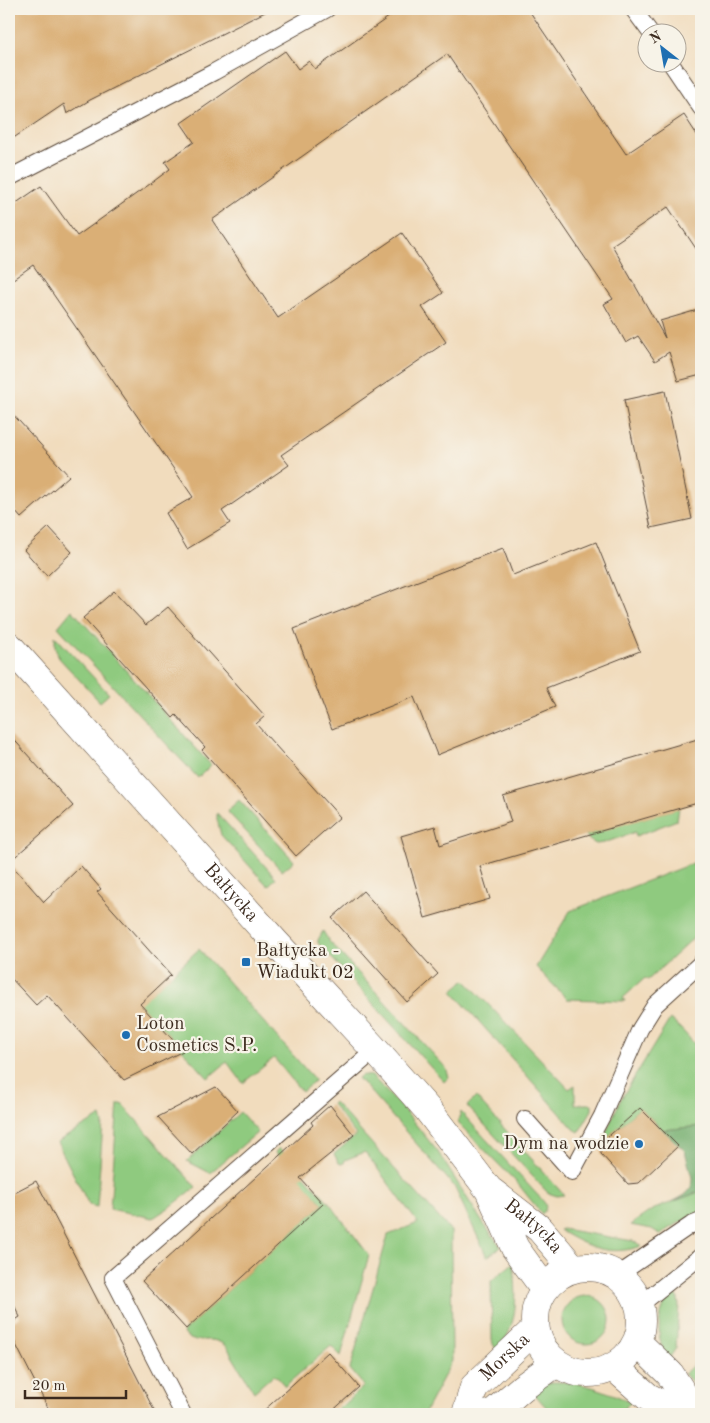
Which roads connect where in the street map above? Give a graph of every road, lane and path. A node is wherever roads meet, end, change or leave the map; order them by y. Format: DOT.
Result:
graph roads {
  1 [pos="327,9"];
  2 [pos="634,9"];
  3 [pos="643,22"];
  4 [pos="677,72"];
  5 [pos="701,108"];
  6 [pos="9,178"];
  7 [pos="9,646"];
  8 [pos="701,963"];
  9 [pos="375,1050"];
  10 [pos="526,1119"];
  11 [pos="489,1190"];
  12 [pos="701,1221"];
  13 [pos="701,1256"];
  14 [pos="572,1268"];
  15 [pos="618,1275"];
  16 [pos="544,1288"];
  17 [pos="640,1305"];
  18 [pos="535,1329"];
  19 [pos="637,1342"];
  20 [pos="556,1363"];
  21 [pos="615,1368"];
  22 [pos="183,1414"];
  23 [pos="466,1414"];
  24 [pos="489,1414"];
  25 [pos="682,1414"];
  26 [pos="696,1414"];
  1 -- 6 [label="lane"];
  2 -- 3 [label="lane"];
  4 -- 5 [label="lane"];
  7 -- 9 [label="main road, Bałtycka"];
  8 -- 10 [label="lane"];
  9 -- 11 [label="main road, Bałtycka"];
  9 -- 22 [label="lane"];
  11 -- 14 [label="main road, Bałtycka"];
  11 -- 16 [label="main road, Bałtycka"];
  12 -- 15 [label="lane"];
  13 -- 17 [label="lane"];
  14 -- 15 [label="main road"];
  14 -- 16 [label="main road"];
  15 -- 17 [label="main road"];
  16 -- 18 [label="main road"];
  17 -- 19 [label="main road"];
  18 -- 20 [label="main road"];
  18 -- 23 [label="main road, Morska"];
  19 -- 21 [label="main road"];
  19 -- 26 [label="main road"];
  20 -- 21 [label="main road"];
  20 -- 24 [label="main road, Morska"];
  21 -- 25 [label="main road"];
}
